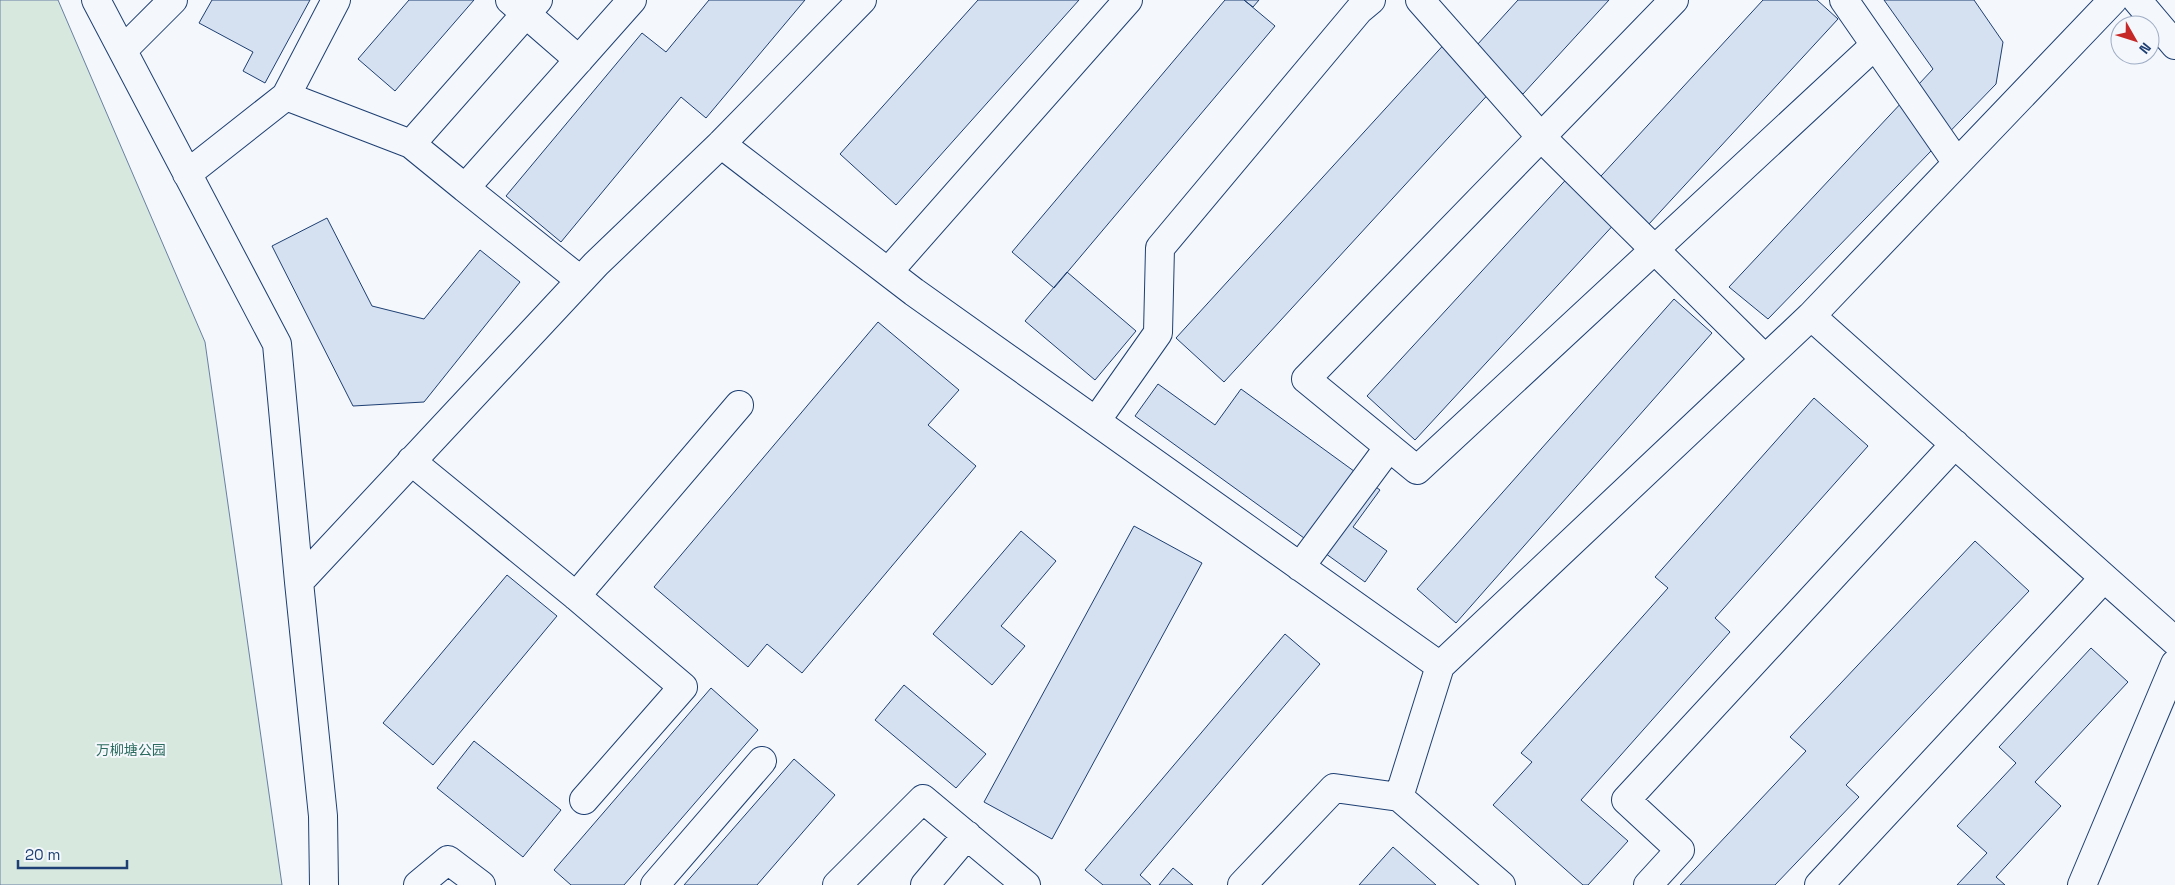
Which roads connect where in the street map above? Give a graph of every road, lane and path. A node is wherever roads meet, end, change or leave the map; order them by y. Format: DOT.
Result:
graph roads {
  1 [pos="96,0"];
  2 [pos="173,0"];
  3 [pos="336,0"];
  4 [pos="632,0"];
  5 [pos="862,0"];
  6 [pos="1128,0"];
  7 [pos="1371,0"];
  8 [pos="1420,0"];
  9 [pos="1674,0"];
  10 [pos="1844,0"];
  11 [pos="2113,0"];
  12 [pos="2137,0"];
  13 [pos="525,4"];
  14 [pos="1875,45"];
  15 [pos="2175,45"];
  16 [pos="123,50"];
  17 [pos="578,60"];
  18 [pos="286,96"];
  19 [pos="1541,137"];
  20 [pos="411,144"];
  21 [pos="721,144"];
  22 [pos="1957,163"];
  23 [pos="187,174"];
  24 [pos="465,188"];
  25 [pos="1655,250"];
  26 [pos="888,272"];
  27 [pos="580,280"];
  28 [pos="1811,316"];
  29 [pos="1765,359"];
  30 [pos="740,405"];
  31 [pos="1096,421"];
  32 [pos="1955,444"];
  33 [pos="1389,447"];
  34 [pos="411,461"];
  35 [pos="1300,567"];
  36 [pos="2104,578"];
  37 [pos="298,582"];
  38 [pos="576,596"];
  39 [pos="2175,642"];
  40 [pos="2175,664"];
  41 [pos="1440,666"];
  42 [pos="762,761"];
  43 [pos="1399,797"];
  44 [pos="584,800"];
  45 [pos="967,836"];
  46 [pos="324,885"];
  47 [pos="418,885"];
  48 [pos="481,885"];
  49 [pos="655,885"];
  50 [pos="837,885"];
  51 [pos="925,885"];
  52 [pos="1026,885"];
  53 [pos="1242,885"];
  54 [pos="1501,885"];
  55 [pos="1648,885"];
  56 [pos="1819,885"];
  57 [pos="2082,885"];
  1 -- 16 [label="street"];
  2 -- 16 [label="street"];
  3 -- 18 [label="street"];
  4 -- 17 [label="street"];
  5 -- 21 [label="street"];
  6 -- 26 [label="street"];
  7 -- 31 [label="street"];
  8 -- 19 [label="street"];
  9 -- 19 [label="street"];
  10 -- 14 [label="street"];
  11 -- 22 [label="street"];
  12 -- 15 [label="street"];
  13 -- 17 [label="street"];
  13 -- 20 [label="street"];
  14 -- 22 [label="street"];
  14 -- 25 [label="street"];
  16 -- 23 [label="street"];
  17 -- 24 [label="street"];
  18 -- 20 [label="street"];
  18 -- 23 [label="street"];
  19 -- 25 [label="street"];
  19 -- 33 [label="street"];
  20 -- 24 [label="street"];
  21 -- 26 [label="street"];
  21 -- 27 [label="street"];
  22 -- 28 [label="street"];
  23 -- 37 [label="street"];
  24 -- 27 [label="street"];
  25 -- 29 [label="street"];
  25 -- 33 [label="street"];
  26 -- 31 [label="street"];
  27 -- 34 [label="street"];
  28 -- 29 [label="street"];
  28 -- 32 [label="street"];
  29 -- 41 [label="street"];
  30 -- 38 [label="street"];
  31 -- 35 [label="street"];
  32 -- 36 [label="street"];
  32 -- 55 [label="street"];
  33 -- 35 [label="street"];
  34 -- 37 [label="street"];
  34 -- 38 [label="street"];
  35 -- 41 [label="street"];
  36 -- 39 [label="street"];
  36 -- 56 [label="street"];
  37 -- 46 [label="street"];
  38 -- 44 [label="street"];
  40 -- 57 [label="street"];
  41 -- 43 [label="street"];
  42 -- 49 [label="street"];
  43 -- 53 [label="street"];
  43 -- 54 [label="street"];
  45 -- 50 [label="street"];
  45 -- 51 [label="street"];
  45 -- 52 [label="street"];
  47 -- 48 [label="street"];
}
